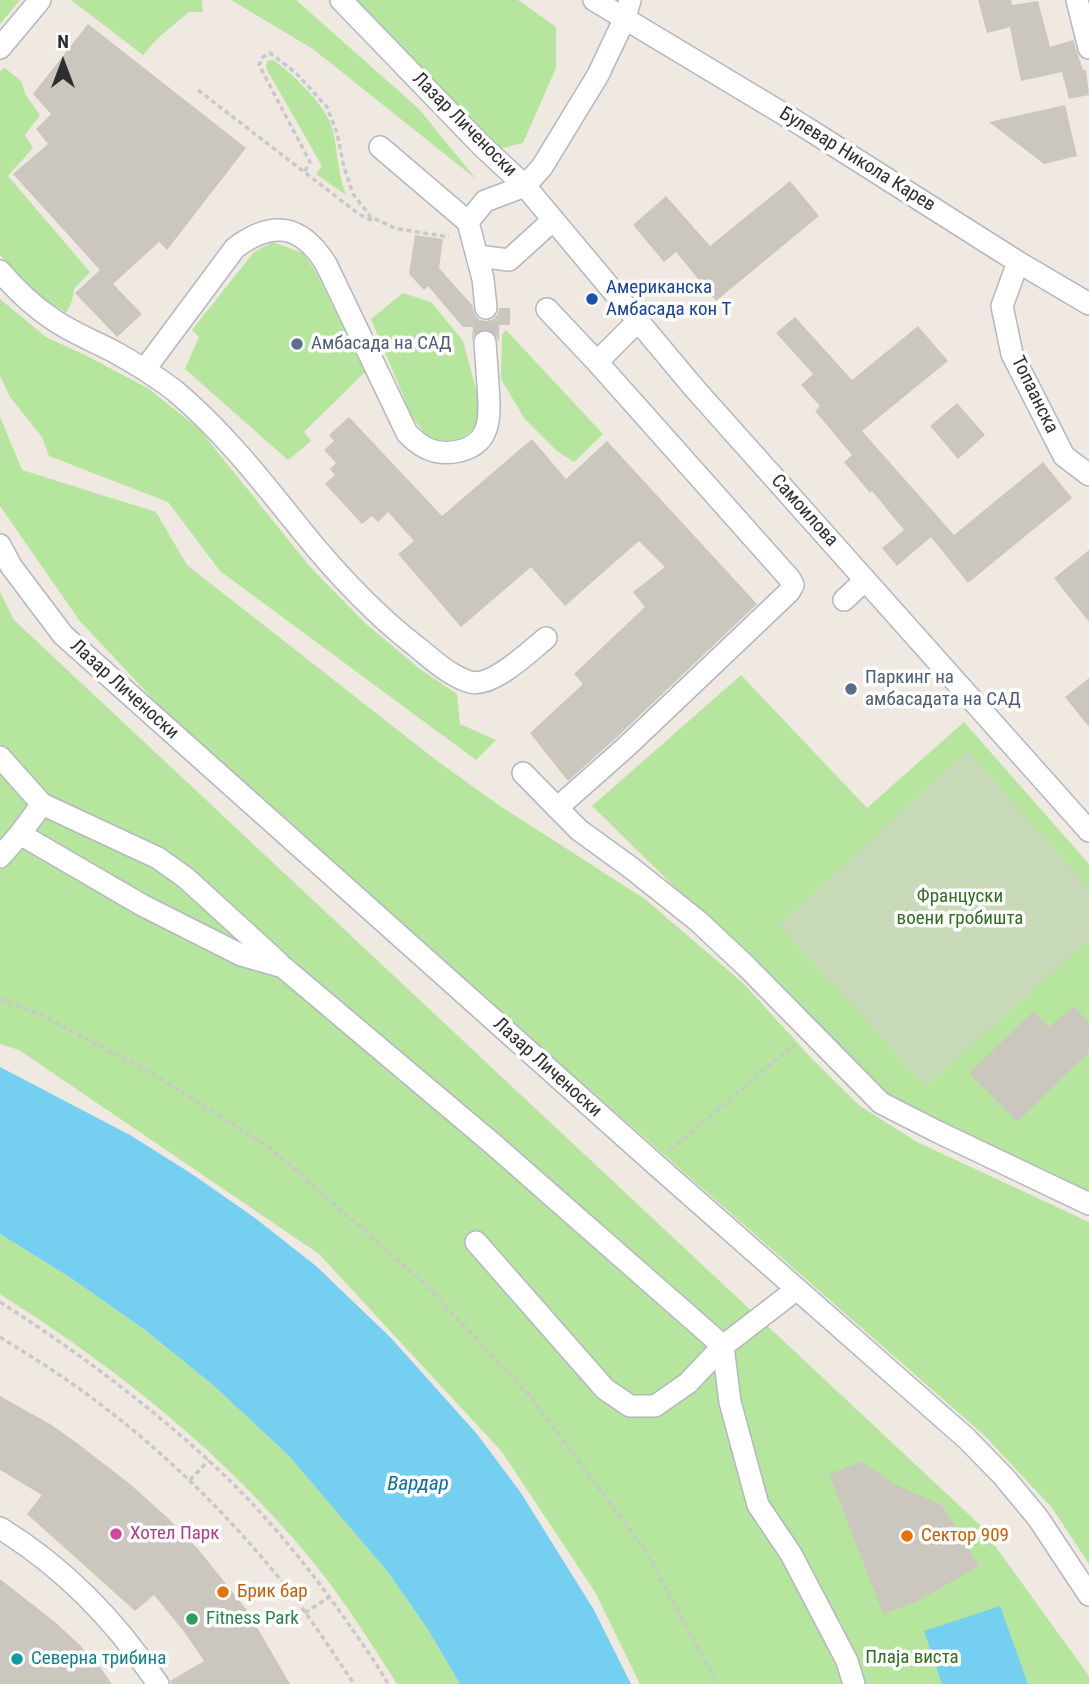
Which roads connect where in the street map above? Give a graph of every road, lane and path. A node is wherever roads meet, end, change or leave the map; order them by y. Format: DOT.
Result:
graph roads {
  1 [pos="40,0"];
  2 [pos="341,0"];
  3 [pos="594,0"];
  4 [pos="1077,0"];
  5 [pos="627,9"];
  6 [pos="0,48"];
  7 [pos="1089,48"];
  8 [pos="198,90"];
  9 [pos="380,147"];
  10 [pos="305,171"];
  11 [pos="525,186"];
  12 [pos="552,221"];
  13 [pos="468,222"];
  14 [pos="399,230"];
  15 [pos="477,256"];
  16 [pos="1018,262"];
  17 [pos="0,271"];
  18 [pos="1089,304"];
  19 [pos="486,308"];
  20 [pos="547,309"];
  21 [pos="638,321"];
  22 [pos="485,342"];
  23 [pos="597,362"];
  24 [pos="145,369"];
  25 [pos="1089,475"];
  26 [pos="0,545"];
  27 [pos="866,580"];
  28 [pos="844,600"];
  29 [pos="545,638"];
  30 [pos="0,757"];
  31 [pos="523,773"];
  32 [pos="42,804"];
  33 [pos="557,808"];
  34 [pos="1089,831"];
  35 [pos="20,834"];
  36 [pos="0,857"];
  37 [pos="284,967"];
  38 [pos="0,999"];
  39 [pos="809,1031"];
  40 [pos="654,1164"];
  41 [pos="1089,1204"];
  42 [pos="476,1242"];
  43 [pos="797,1289"];
  44 [pos="0,1302"];
  45 [pos="0,1337"];
  46 [pos="723,1346"];
  47 [pos="209,1460"];
  48 [pos="190,1480"];
  49 [pos="0,1528"];
  50 [pos="1089,1595"];
  51 [pos="329,1597"];
  52 [pos="305,1613"];
  53 [pos="158,1684"];
  54 [pos="354,1684"];
  55 [pos="388,1684"];
  56 [pos="717,1684"];
  57 [pos="854,1684"];
  1 -- 6 [label="street"];
  2 -- 11 [label="street, Лазар Личеноски"];
  3 -- 5 [label="street, Булевар Никола Карев"];
  4 -- 7 [label="street"];
  5 -- 11 [label="street, Лазар Личеноски"];
  5 -- 16 [label="street, Булевар Никола Карев"];
  8 -- 10 [label="path"];
  9 -- 13 [label="street"];
  10 -- 14 [label="path"];
  10 -- 14 [label="path"];
  11 -- 12 [label="street, Самоилова"];
  11 -- 13 [label="street"];
  12 -- 15 [label="street"];
  12 -- 21 [label="street, Самоилова"];
  13 -- 15 [label="street"];
  14 -- 15 [label="path"];
  15 -- 19 [label="street"];
  16 -- 18 [label="street, Булевар Никола Карев"];
  16 -- 25 [label="street, Топаанска"];
  17 -- 24 [label="street"];
  20 -- 23 [label="street"];
  21 -- 23 [label="street"];
  21 -- 27 [label="street, Самоилова"];
  22 -- 24 [label="street"];
  23 -- 33 [label="street"];
  24 -- 29 [label="street"];
  26 -- 40 [label="street, Лазар Личеноски"];
  27 -- 28 [label="street"];
  27 -- 34 [label="street, Самоилова"];
  30 -- 32 [label="street"];
  31 -- 33 [label="street"];
  32 -- 35 [label="street"];
  32 -- 37 [label="street"];
  33 -- 39 [label="street"];
  35 -- 36 [label="street"];
  35 -- 37 [label="street"];
  37 -- 46 [label="street"];
  38 -- 56 [label="path"];
  39 -- 40 [label="path"];
  39 -- 41 [label="street"];
  40 -- 43 [label="street, Лазар Личеноски"];
  42 -- 46 [label="street"];
  43 -- 46 [label="street"];
  43 -- 50 [label="street, Лазар Личеноски"];
  44 -- 47 [label="path"];
  45 -- 48 [label="path"];
  46 -- 57 [label="street"];
  47 -- 48 [label="path"];
  47 -- 51 [label="path"];
  48 -- 52 [label="path"];
  49 -- 53 [label="street"];
  51 -- 52 [label="path"];
  51 -- 55 [label="path"];
  52 -- 54 [label="path"];
}
